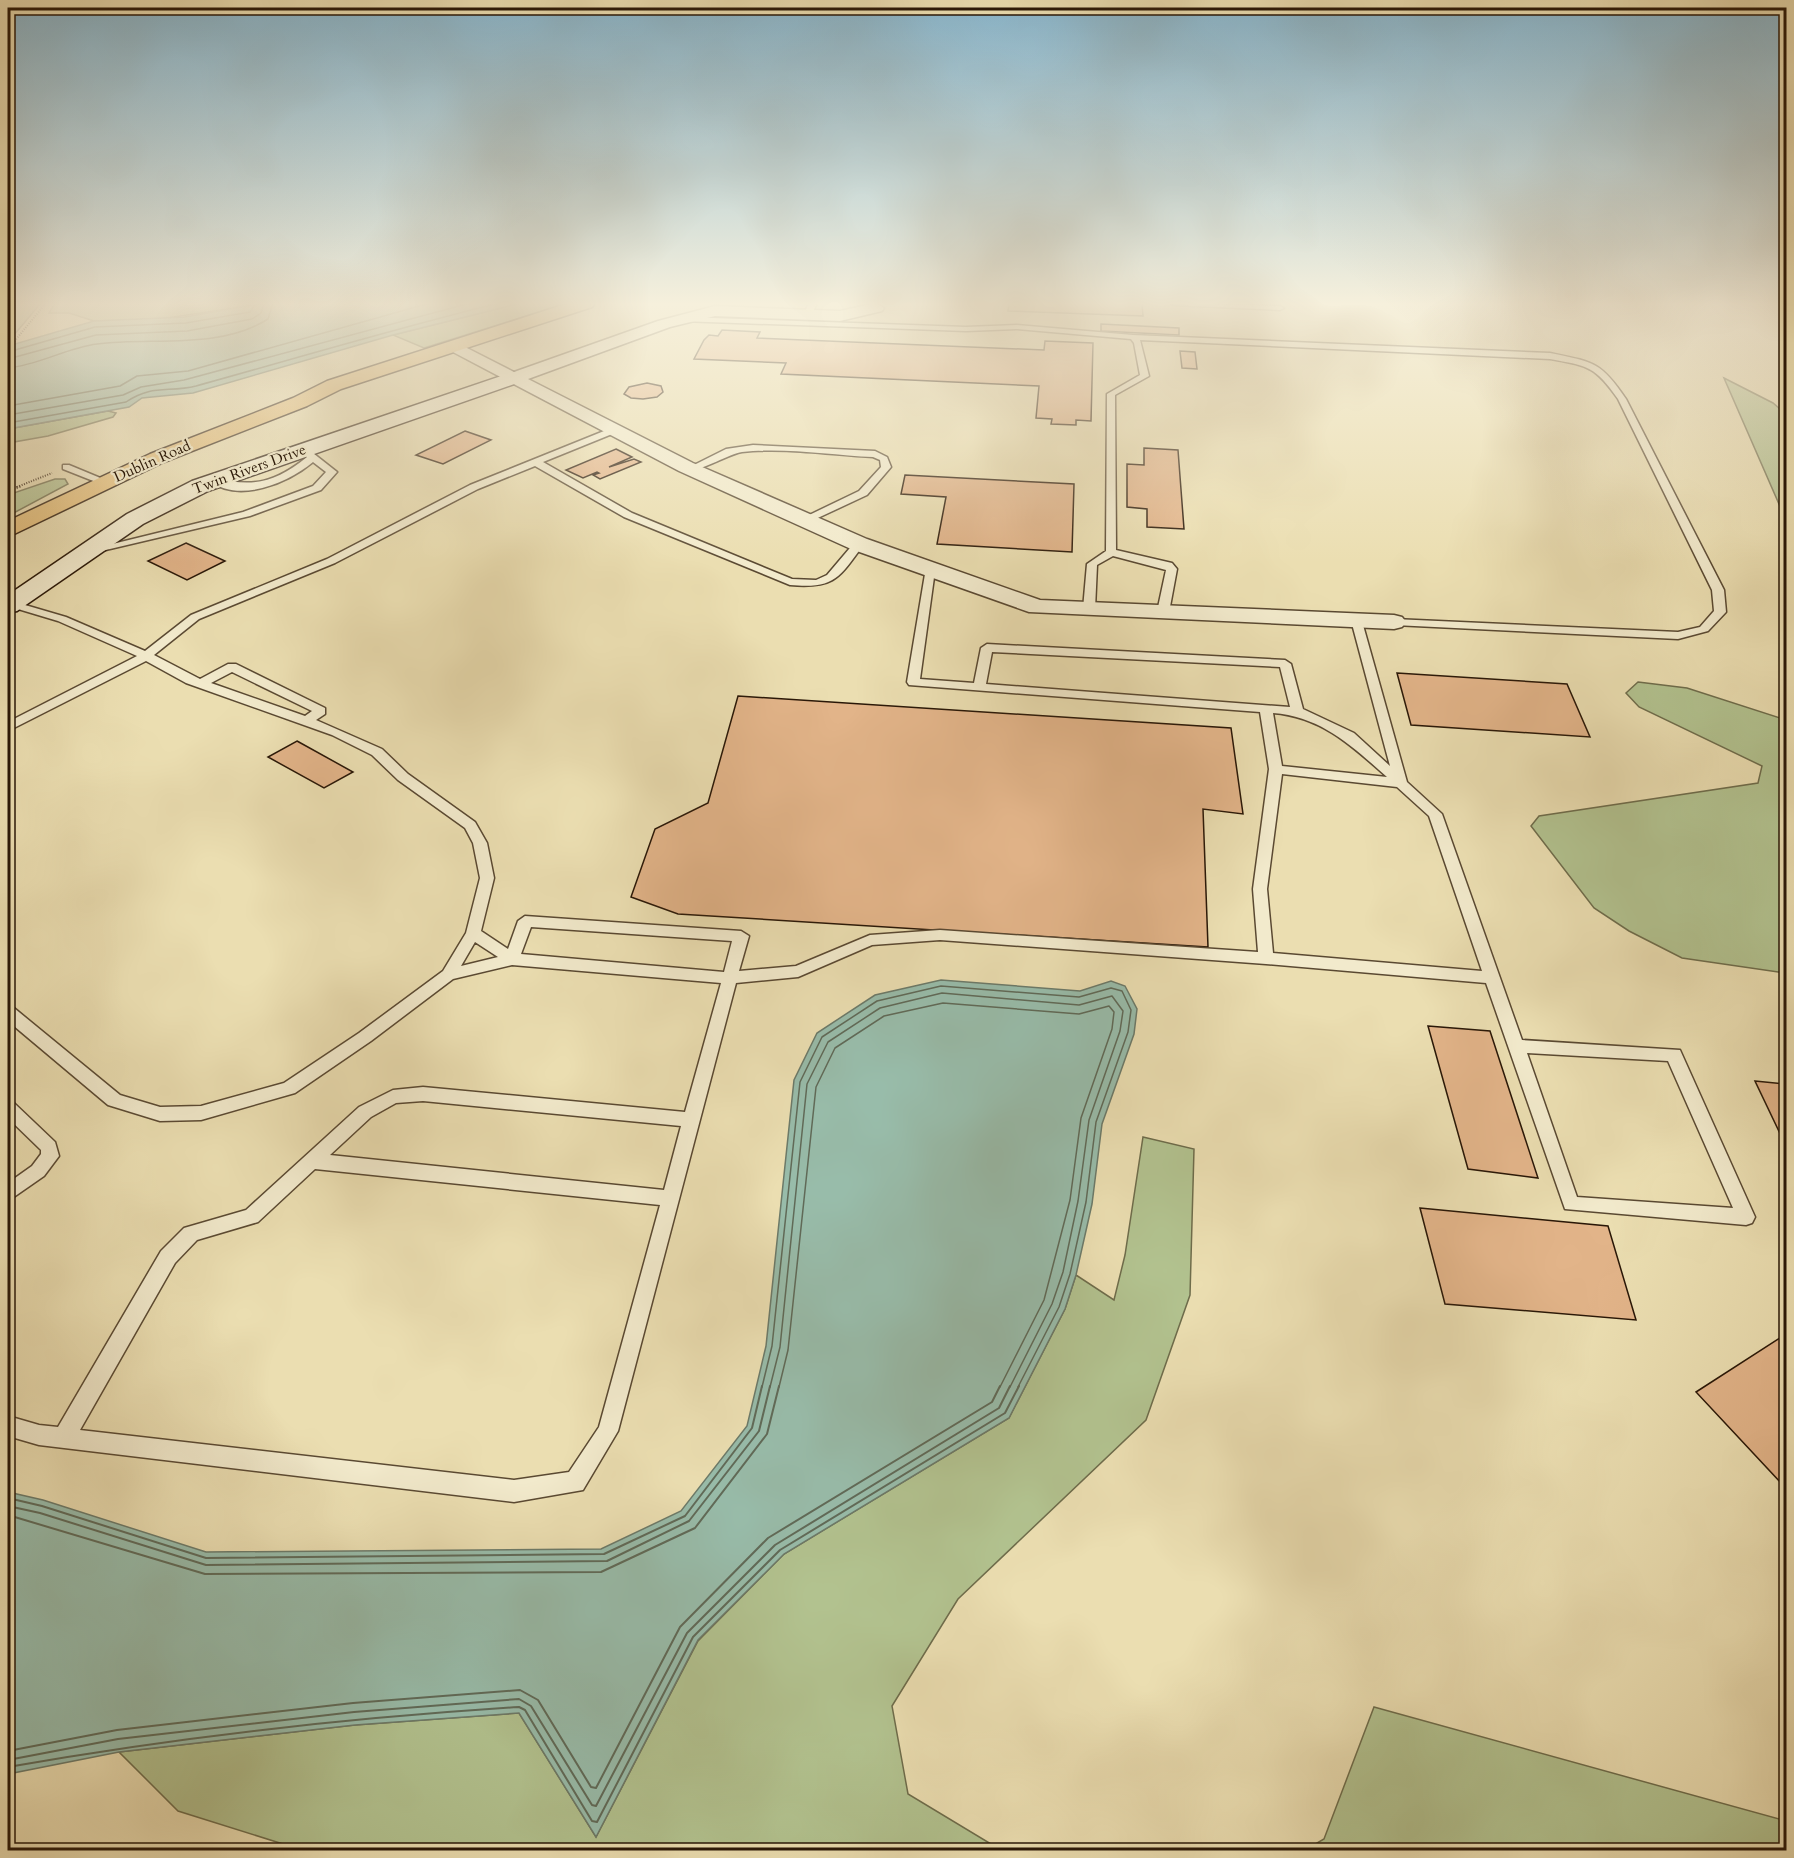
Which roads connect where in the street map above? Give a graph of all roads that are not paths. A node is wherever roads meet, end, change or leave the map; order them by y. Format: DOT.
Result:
graph roads {
  1 [pos="325,390"];
  2 [pos="347,390"];
  3 [pos="481,390"];
  4 [pos="536,390"];
  5 [pos="1118,390"];
  6 [pos="1616,390"];
  7 [pos="300,402"];
  8 [pos="614,430"];
  9 [pos="308,453"];
  10 [pos="536,462"];
  11 [pos="66,467"];
  12 [pos="691,469"];
  13 [pos="105,482"];
  14 [pos="807,520"];
  15 [pos="8,530"];
  16 [pos="859,544"];
  17 [pos="1111,552"];
  18 [pos="83,553"];
  19 [pos="930,570"];
  20 [pos="9,604"];
  21 [pos="1089,609"];
  22 [pos="1163,612"];
  23 [pos="1357,620"];
  24 [pos="1394,622"];
  25 [pos="146,656"];
  26 [pos="201,684"];
  27 [pos="979,688"];
  28 [pos="1266,709"];
  29 [pos="1297,711"];
  30 [pos="306,720"];
  31 [pos="8,727"];
  32 [pos="1276,769"];
  33 [pos="1401,783"];
  34 [pos="473,933"];
  35 [pos="1266,958"];
  36 [pos="512,959"];
  37 [pos="448,975"];
  38 [pos="730,978"];
  39 [pos="1492,978"];
  40 [pos="8,1012"];
  41 [pos="1516,1046"];
  42 [pos="8,1108"];
  43 [pos="692,1120"];
  44 [pos="313,1161"];
  45 [pos="8,1193"];
  46 [pos="671,1198"];
  47 [pos="8,1426"];
  48 [pos="64,1437"];
  1 -- 7 [label="main road, Dublin Road"];
  2 -- 7 [label="main road, Dublin Road"];
  3 -- 9 [label="street, Twin Rivers Drive"];
  4 -- 8 [label="street"];
  5 -- 17 [label="lane"];
  6 -- 24 [label="lane"];
  7 -- 13 [label="main road, Dublin Road"];
  8 -- 10 [label="lane"];
  8 -- 12 [label="street"];
  9 -- 18 [label="street, Twin Rivers Drive"];
  9 -- 18 [label="lane"];
  10 -- 16 [label="lane"];
  10 -- 25 [label="lane"];
  11 -- 13 [label="lane"];
  12 -- 14 [label="street"];
  12 -- 14 [label="lane"];
  13 -- 15 [label="main road, Dublin Road"];
  14 -- 16 [label="street"];
  16 -- 19 [label="street"];
  17 -- 21 [label="lane"];
  17 -- 22 [label="lane"];
  18 -- 20 [label="street, Twin Rivers Drive"];
  19 -- 21 [label="street"];
  19 -- 27 [label="lane"];
  20 -- 25 [label="lane"];
  21 -- 22 [label="street"];
  22 -- 23 [label="street"];
  23 -- 24 [label="street"];
  23 -- 33 [label="lane"];
  25 -- 26 [label="lane"];
  25 -- 31 [label="lane"];
  26 -- 30 [label="lane"];
  26 -- 30 [label="lane"];
  27 -- 28 [label="lane"];
  27 -- 29 [label="lane"];
  28 -- 29 [label="lane"];
  28 -- 32 [label="lane"];
  29 -- 33 [label="lane"];
  30 -- 34 [label="lane"];
  32 -- 33 [label="lane"];
  32 -- 35 [label="lane"];
  33 -- 39 [label="lane"];
  34 -- 36 [label="lane"];
  34 -- 37 [label="lane"];
  35 -- 38 [label="lane"];
  35 -- 39 [label="lane"];
  36 -- 37 [label="lane"];
  36 -- 38 [label="lane"];
  36 -- 38 [label="lane"];
  37 -- 40 [label="lane"];
  38 -- 43 [label="lane"];
  39 -- 41 [label="lane"];
  41 -- 41 [label="lane"];
  42 -- 45 [label="lane"];
  43 -- 44 [label="lane"];
  43 -- 46 [label="lane"];
  44 -- 46 [label="lane"];
  44 -- 48 [label="lane"];
  46 -- 48 [label="lane"];
  47 -- 48 [label="lane"];
}
